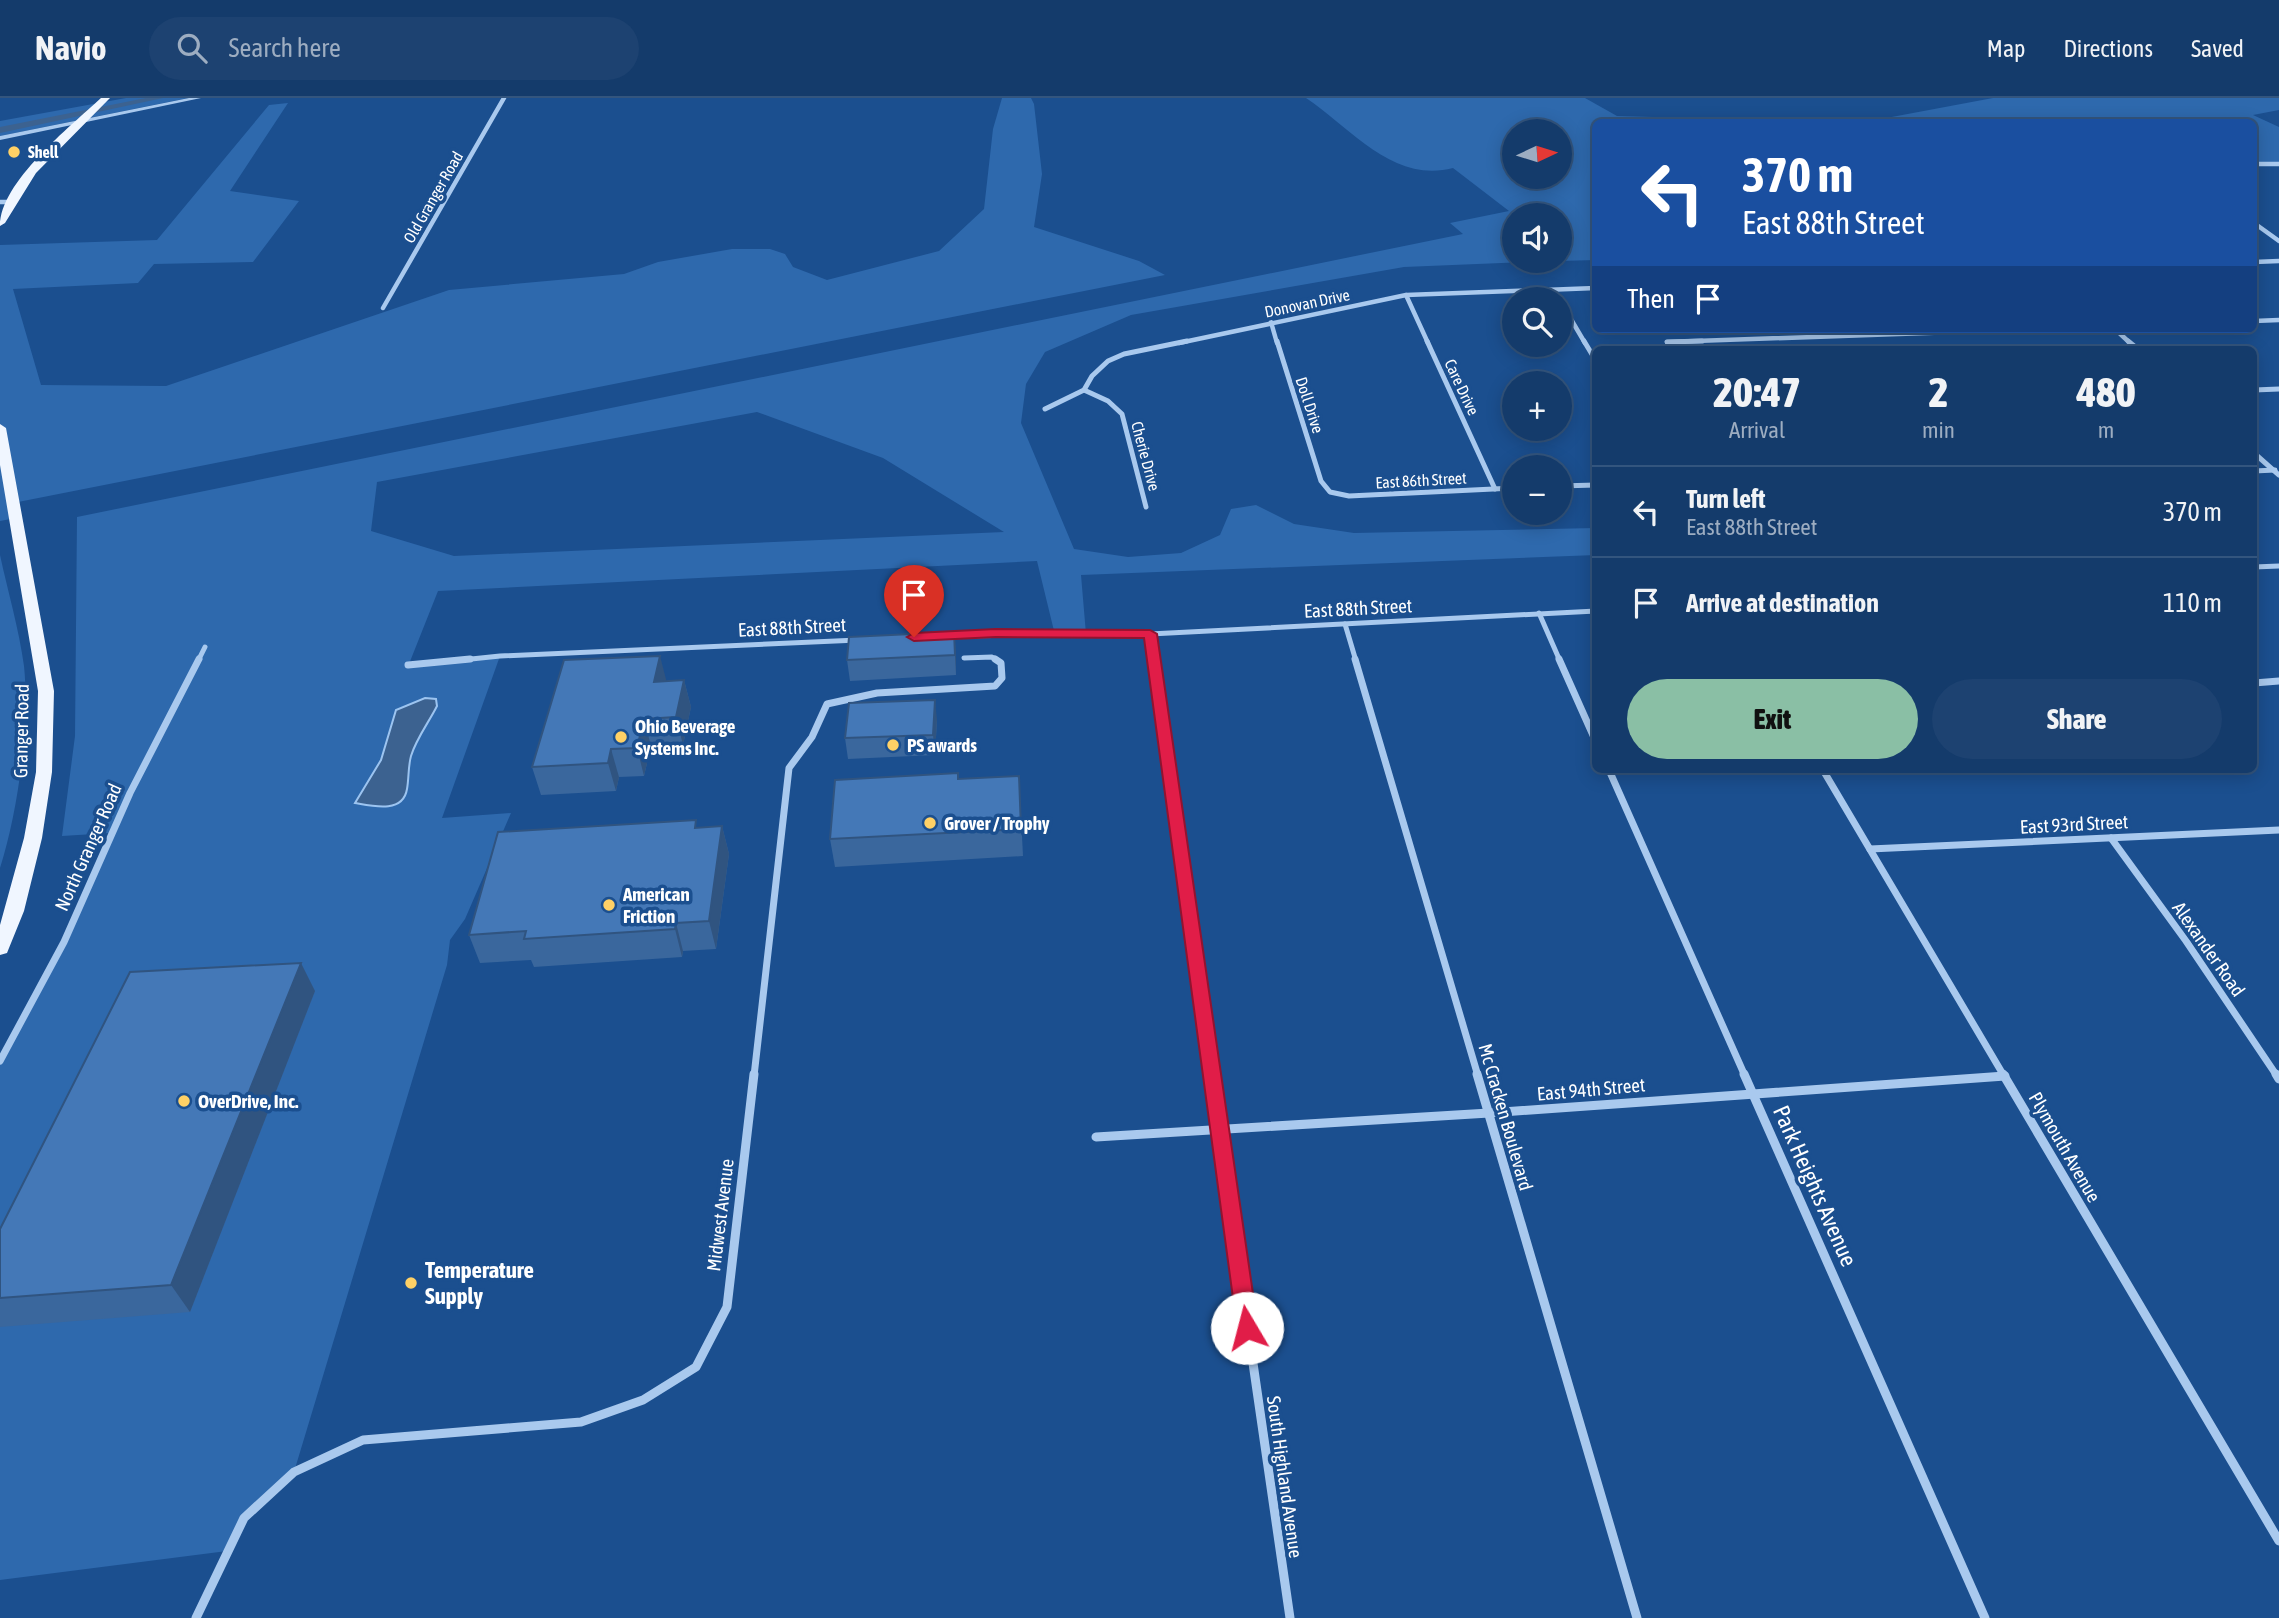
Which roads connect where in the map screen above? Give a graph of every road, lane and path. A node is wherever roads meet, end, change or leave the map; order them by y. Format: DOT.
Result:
graph roads {
  1 [pos="106,98"];
  2 [pos="198,98"];
  3 [pos="504,98"];
  4 [pos="85,119"];
  5 [pos="0,138"];
  6 [pos="2257,164"];
  7 [pos="2279,164"];
  8 [pos="5,202"];
  9 [pos="0,223"];
  10 [pos="2257,225"];
  11 [pos="2279,241"];
  12 [pos="2279,261"];
  13 [pos="2257,262"];
  14 [pos="1592,288"];
  15 [pos="1572,289"];
  16 [pos="1502,292"];
  17 [pos="1406,295"];
  18 [pos="383,308"];
  19 [pos="2279,320"];
  20 [pos="1572,321"];
  21 [pos="2257,321"];
  22 [pos="1271,322"];
  23 [pos="1928,333"];
  24 [pos="2120,333"];
  25 [pos="1667,342"];
  26 [pos="2134,346"];
  27 [pos="1592,354"];
  28 [pos="2279,389"];
  29 [pos="1084,390"];
  30 [pos="2257,390"];
  31 [pos="1045,409"];
  32 [pos="0,428"];
  33 [pos="2257,455"];
  34 [pos="2257,471"];
  35 [pos="2277,472"];
  36 [pos="1592,485"];
  37 [pos="1572,486"];
  38 [pos="1495,489"];
  39 [pos="1502,489"];
  40 [pos="1330,492"];
  41 [pos="1146,507"];
  42 [pos="2279,566"];
  43 [pos="2257,567"];
  44 [pos="1592,611"];
  45 [pos="1539,613"];
  46 [pos="1345,624"];
  47 [pos="1150,634"];
  48 [pos="942,636"];
  49 [pos="873,639"];
  50 [pos="205,647"];
  51 [pos="964,658"];
  52 [pos="408,665"];
  53 [pos="2279,681"];
  54 [pos="2257,683"];
  55 [pos="1592,733"];
  56 [pos="1610,773"];
  57 [pos="1825,773"];
  58 [pos="2279,830"];
  59 [pos="2111,838"];
  60 [pos="1870,849"];
  61 [pos="0,948"];
  62 [pos="0,1061"];
  63 [pos="2005,1076"];
  64 [pos="2279,1079"];
  65 [pos="1753,1092"];
  66 [pos="1489,1113"];
  67 [pos="1218,1128"];
  68 [pos="1096,1137"];
  69 [pos="2279,1541"];
  70 [pos="196,1618"];
  71 [pos="1290,1618"];
  72 [pos="1637,1618"];
  73 [pos="1985,1618"];
  1 -- 4 [label="main road"];
  2 -- 4 [label="street"];
  3 -- 18 [label="street, Old Granger Road"];
  4 -- 5 [label="street"];
  4 -- 8 [label="main road"];
  6 -- 7 [label="street"];
  8 -- 9 [label="main road"];
  10 -- 11 [label="street"];
  12 -- 13 [label="street"];
  14 -- 15 [label="street, Donovan Drive"];
  16 -- 17 [label="street, Donovan Drive"];
  17 -- 22 [label="street, Donovan Drive"];
  17 -- 38 [label="street, Care Drive"];
  19 -- 21 [label="street"];
  20 -- 27 [label="street"];
  22 -- 29 [label="street, Donovan Drive"];
  22 -- 40 [label="street, Doll Drive"];
  23 -- 25 [label="street"];
  24 -- 26 [label="street"];
  28 -- 30 [label="street"];
  29 -- 31 [label="street, Donovan Drive"];
  29 -- 41 [label="street, Cherie Drive"];
  32 -- 61 [label="main road, Granger Road"];
  33 -- 35 [label="street"];
  34 -- 35 [label="street"];
  36 -- 37 [label="street"];
  38 -- 39 [label="street, East 86th Street"];
  38 -- 40 [label="street, East 86th Street"];
  42 -- 43 [label="street"];
  44 -- 45 [label="street, East 88th Street"];
  45 -- 46 [label="street, East 88th Street"];
  45 -- 55 [label="street"];
  46 -- 47 [label="street, East 88th Street"];
  46 -- 66 [label="street, Mc Cracken Boulevard"];
  47 -- 48 [label="street, East 88th Street"];
  47 -- 67 [label="street, South Highland Avenue"];
  49 -- 52 [label="street, East 88th Street"];
  50 -- 62 [label="street, North Granger Road"];
  51 -- 70 [label="street, Midwest Avenue"];
  53 -- 54 [label="street"];
  56 -- 65 [label="street, Park Heights Avenue"];
  57 -- 60 [label="street, Plymouth Avenue"];
  58 -- 59 [label="street, East 93rd Street"];
  59 -- 60 [label="street, East 93rd Street"];
  59 -- 64 [label="street, Alexander Road"];
  60 -- 63 [label="street, Plymouth Avenue"];
  63 -- 65 [label="street, East 94th Street"];
  63 -- 69 [label="street, Plymouth Avenue"];
  65 -- 66 [label="street, East 94th Street"];
  65 -- 73 [label="street, Park Heights Avenue"];
  66 -- 67 [label="street, East 94th Street"];
  66 -- 72 [label="street, Mc Cracken Boulevard"];
  67 -- 68 [label="street, East 94th Street"];
  67 -- 71 [label="street, South Highland Avenue"];
}
